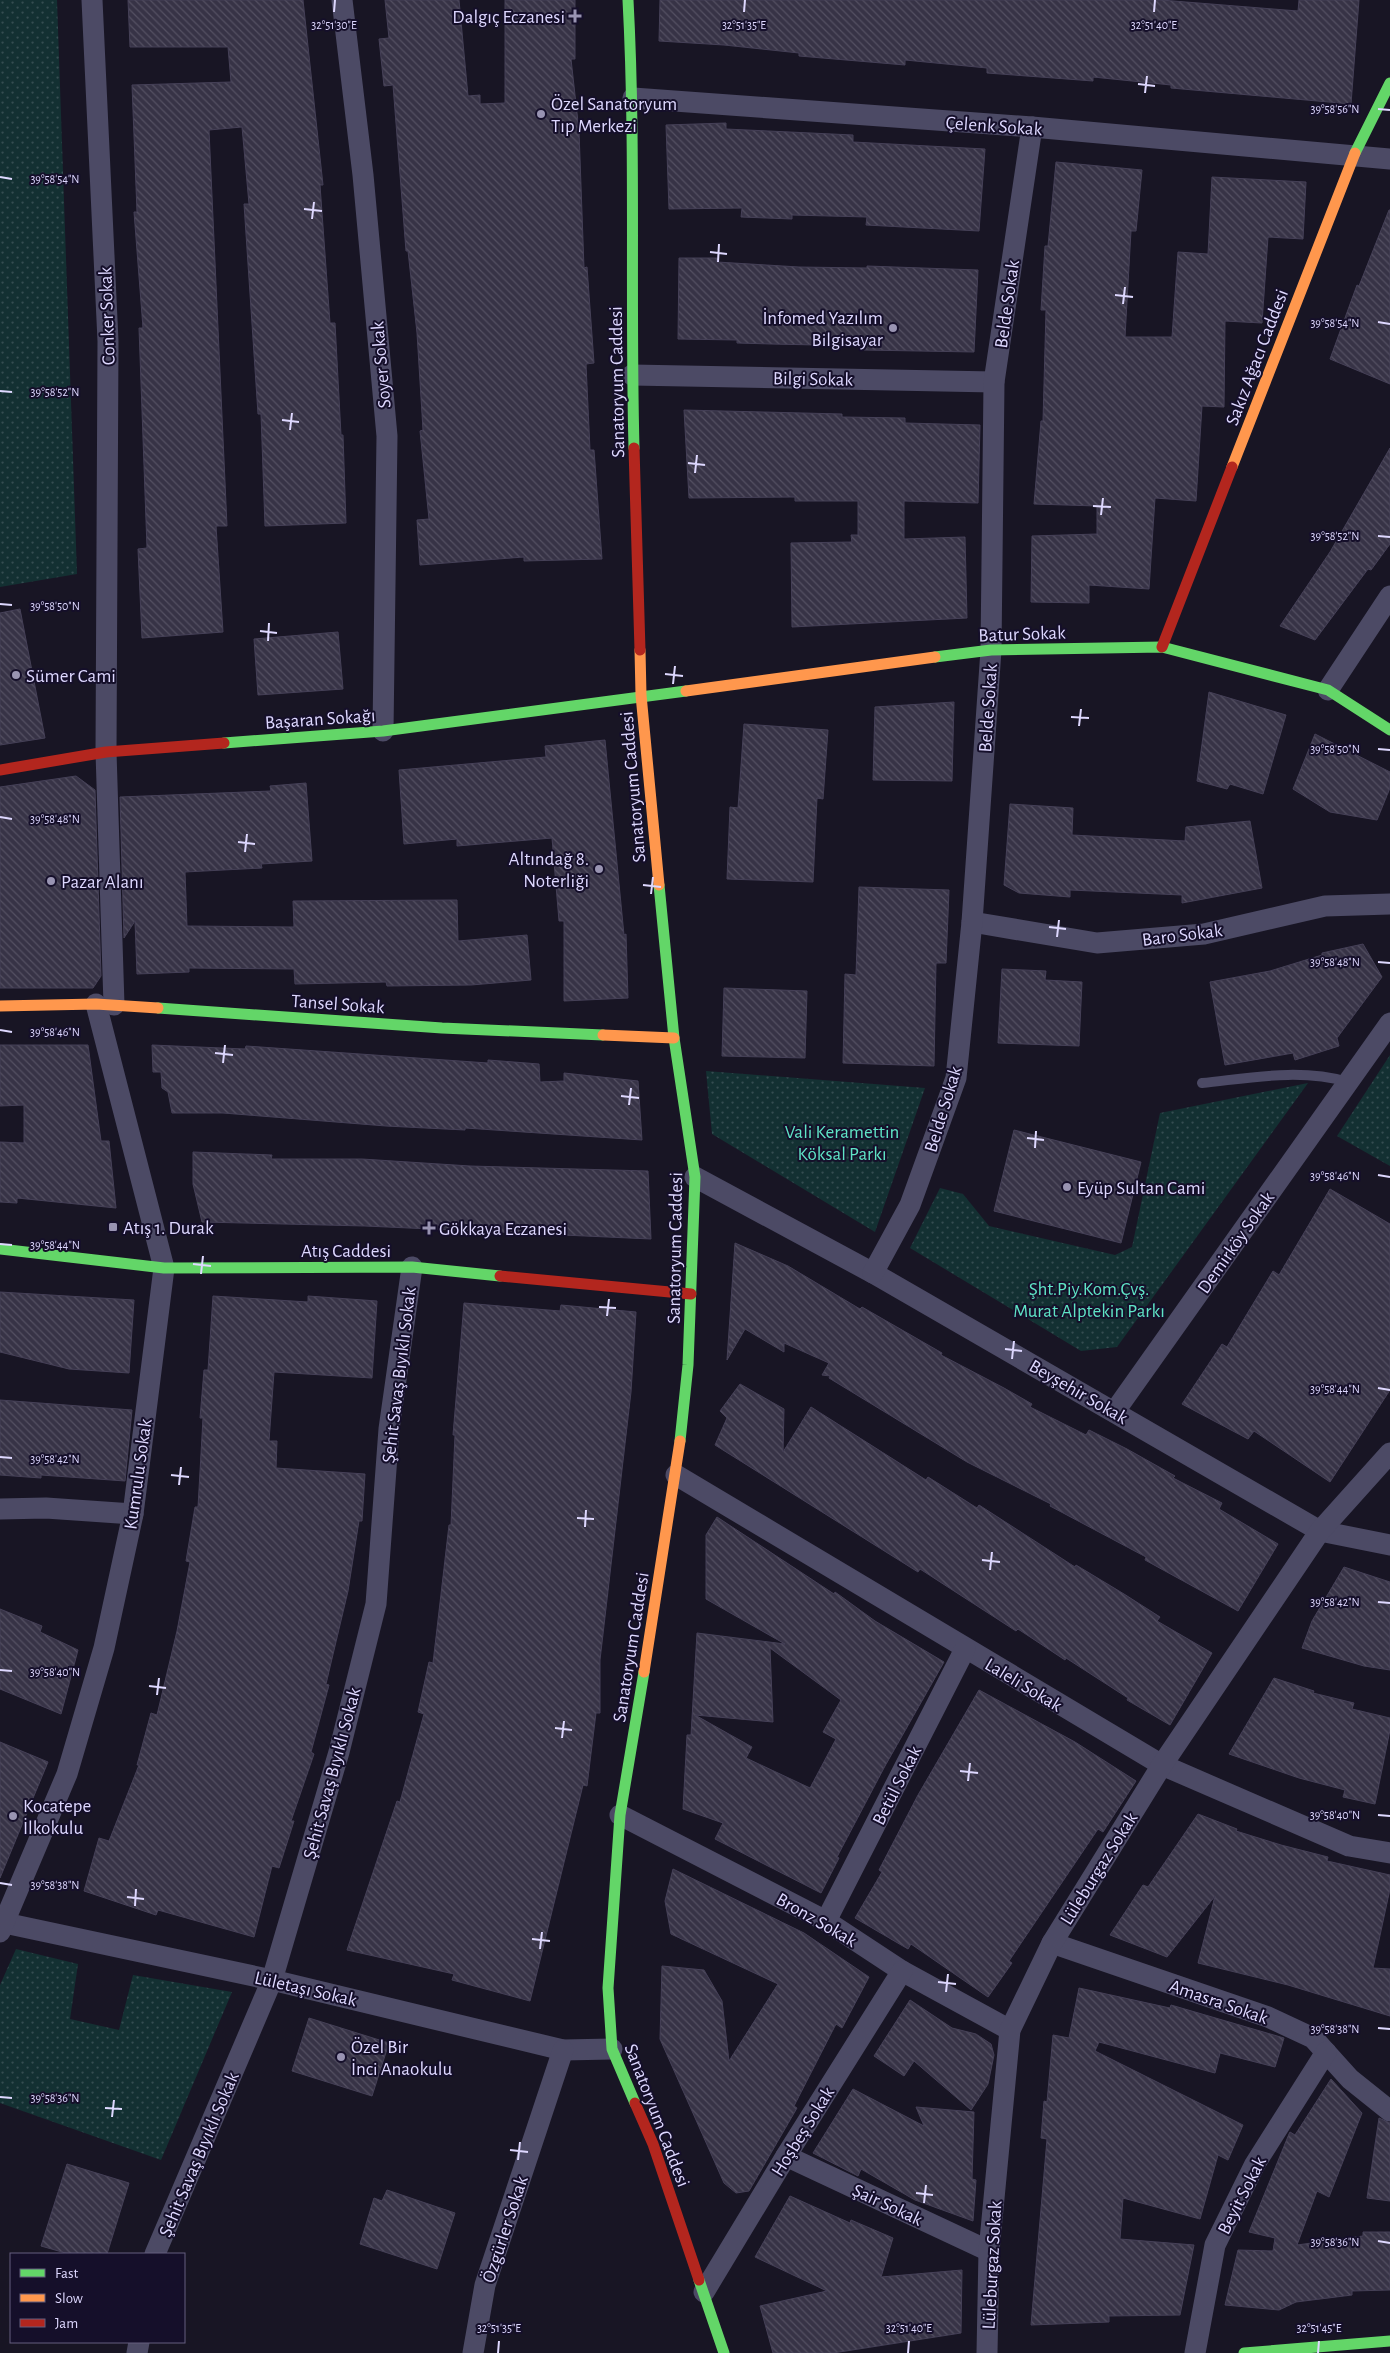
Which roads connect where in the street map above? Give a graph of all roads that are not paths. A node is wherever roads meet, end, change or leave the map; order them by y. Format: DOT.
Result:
graph roads {
  1 [pos="92,0"];
  2 [pos="342,0"];
  3 [pos="628,0"];
  4 [pos="1390,83"];
  5 [pos="633,98"];
  6 [pos="1032,127"];
  7 [pos="1354,155"];
  8 [pos="1390,159"];
  9 [pos="632,375"];
  10 [pos="994,382"];
  11 [pos="1386,609"];
  12 [pos="1162,647"];
  13 [pos="991,650"];
  14 [pos="1328,690"];
  15 [pos="641,695"];
  16 [pos="1390,730"];
  17 [pos="383,731"];
  18 [pos="106,752"];
  19 [pos="0,770"];
  20 [pos="1390,904"];
  21 [pos="972,922"];
  22 [pos="105,1005"];
  23 [pos="0,1006"];
  24 [pos="1390,1023"];
  25 [pos="674,1038"];
  26 [pos="1348,1082"];
  27 [pos="1202,1083"];
  28 [pos="695,1177"];
  29 [pos="0,1249"];
  30 [pos="412,1267"];
  31 [pos="164,1268"];
  32 [pos="873,1273"];
  33 [pos="692,1294"];
  34 [pos="1115,1412"];
  35 [pos="1390,1453"];
  36 [pos="676,1475"];
  37 [pos="0,1509"];
  38 [pos="134,1514"];
  39 [pos="1320,1531"];
  40 [pos="1390,1545"];
  41 [pos="965,1649"];
  42 [pos="1162,1765"];
  43 [pos="620,1816"];
  44 [pos="1390,1853"];
  45 [pos="826,1921"];
  46 [pos="1,1926"];
  47 [pos="1052,1943"];
  48 [pos="902,1971"];
  49 [pos="272,1980"];
  50 [pos="1010,2030"];
  51 [pos="563,2050"];
  52 [pos="612,2050"];
  53 [pos="1326,2052"];
  54 [pos="1390,2111"];
  55 [pos="786,2156"];
  56 [pos="990,2251"];
  57 [pos="155,2253"];
  58 [pos="704,2292"];
  59 [pos="1390,2341"];
  60 [pos="473,2353"];
  61 [pos="724,2353"];
  62 [pos="987,2353"];
  63 [pos="1195,2353"];
  64 [pos="1244,2353"];
  1 -- 18 [label="street, Conker Sokak"];
  2 -- 17 [label="street, Soyer Sokak"];
  3 -- 5 [label="street, Sanatoryum Caddesi"];
  4 -- 7 [label="street, Sakız Ağacı Caddesi"];
  5 -- 6 [label="street, Çelenk Sokak"];
  5 -- 9 [label="street, Sanatoryum Caddesi"];
  6 -- 7 [label="street, Çelenk Sokak"];
  6 -- 10 [label="street, Belde Sokak"];
  7 -- 8 [label="street, Çelenk Sokak"];
  7 -- 12 [label="street, Sakız Ağacı Caddesi"];
  9 -- 10 [label="street, Bilgi Sokak"];
  9 -- 15 [label="street, Sanatoryum Caddesi"];
  10 -- 13 [label="street, Belde Sokak"];
  11 -- 14 [label="street"];
  12 -- 13 [label="street, Batur Sokak"];
  12 -- 14 [label="street, Batur Sokak"];
  13 -- 15 [label="street, Batur Sokak"];
  13 -- 21 [label="street, Belde Sokak"];
  14 -- 16 [label="street, Batur Sokak"];
  15 -- 17 [label="street, Başaran Sokağı"];
  15 -- 25 [label="street, Sanatoryum Caddesi"];
  17 -- 18 [label="street, Başaran Sokağı"];
  18 -- 19 [label="street, Başaran Sokağı"];
  18 -- 22 [label="street, Conker Sokak"];
  20 -- 21 [label="street, Baro Sokak"];
  21 -- 32 [label="street, Belde Sokak"];
  22 -- 23 [label="street, Tansel Sokak"];
  22 -- 25 [label="street, Tansel Sokak"];
  22 -- 31 [label="street, Kumrulu Sokak"];
  24 -- 26 [label="street, Demirköy Sokak"];
  25 -- 28 [label="street, Sanatoryum Caddesi"];
  26 -- 27 [label="lane"];
  26 -- 34 [label="street, Demirköy Sokak"];
  28 -- 32 [label="street, Beyşehir Sokak"];
  28 -- 33 [label="street, Sanatoryum Caddesi"];
  29 -- 31 [label="street, Atış Caddesi"];
  30 -- 31 [label="street, Atış Caddesi"];
  30 -- 33 [label="street, Atış Caddesi"];
  30 -- 49 [label="street, Şehit Savaş Bıyıklı Sokak"];
  31 -- 38 [label="street, Kumrulu Sokak"];
  32 -- 34 [label="street, Beyşehir Sokak"];
  33 -- 36 [label="street, Sanatoryum Caddesi"];
  34 -- 39 [label="street, Beyşehir Sokak"];
  35 -- 39 [label="street, Lüleburgaz Sokak"];
  36 -- 41 [label="street, Laleli Sokak"];
  36 -- 43 [label="street, Sanatoryum Caddesi"];
  37 -- 38 [label="street"];
  38 -- 46 [label="street, Kumrulu Sokak"];
  39 -- 40 [label="street, Beyşehir Sokak"];
  39 -- 42 [label="street, Lüleburgaz Sokak"];
  41 -- 42 [label="street, Laleli Sokak"];
  41 -- 45 [label="street, Betül Sokak"];
  42 -- 44 [label="street, Laleli Sokak"];
  42 -- 47 [label="street, Lüleburgaz Sokak"];
  43 -- 45 [label="street, Bronz Sokak"];
  43 -- 52 [label="street, Sanatoryum Caddesi"];
  45 -- 48 [label="street, Bronz Sokak"];
  46 -- 49 [label="street, Lületaşı Sokak"];
  47 -- 50 [label="street, Lüleburgaz Sokak"];
  47 -- 53 [label="street, Amasra Sokak"];
  48 -- 50 [label="street, Bronz Sokak"];
  48 -- 55 [label="street, Hoşbeş Sokak"];
  49 -- 51 [label="street, Lületaşı Sokak"];
  49 -- 57 [label="street, Şehit Savaş Bıyıklı Sokak"];
  50 -- 56 [label="street, Lüleburgaz Sokak"];
  51 -- 52 [label="street, Lületaşı Sokak"];
  51 -- 60 [label="street, Özgürler Sokak"];
  52 -- 58 [label="street, Sanatoryum Caddesi"];
  53 -- 54 [label="street, Amasra Sokak"];
  53 -- 63 [label="street, Beyit Sokak"];
  55 -- 56 [label="street, Şair Sokak"];
  55 -- 58 [label="street, Hoşbeş Sokak"];
  56 -- 62 [label="street, Lüleburgaz Sokak"];
  58 -- 61 [label="street, Sanatoryum Caddesi"];
  59 -- 64 [label="street"];
}
